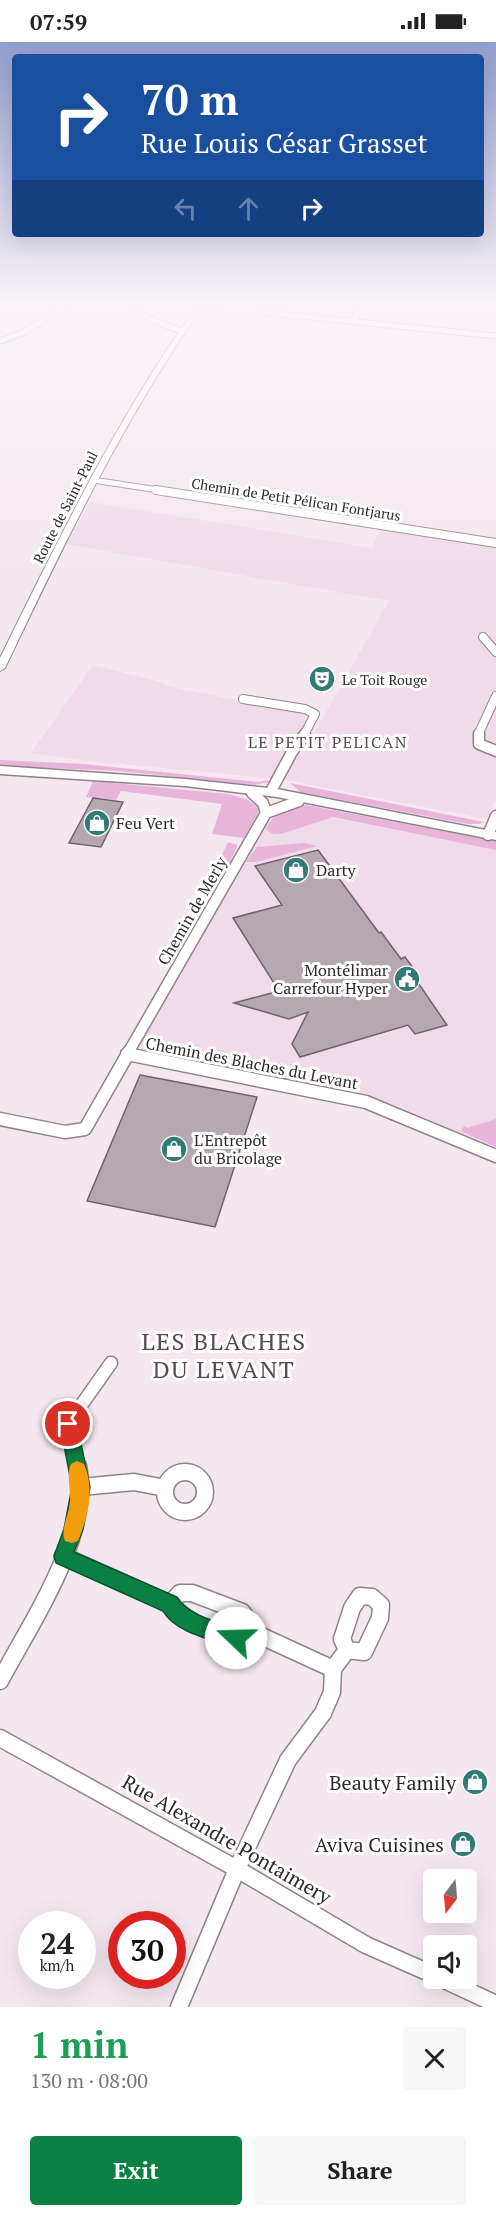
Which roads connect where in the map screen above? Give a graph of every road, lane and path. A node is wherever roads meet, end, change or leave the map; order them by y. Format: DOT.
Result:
graph roads {
  1 [pos="142,395"];
  2 [pos="93,480"];
  3 [pos="496,543"];
  4 [pos="483,637"];
  5 [pos="496,652"];
  6 [pos="0,668"];
  7 [pos="496,696"];
  8 [pos="243,699"];
  9 [pos="496,751"];
  10 [pos="0,772"];
  11 [pos="207,785"];
  12 [pos="271,791"];
  13 [pos="252,793"];
  14 [pos="298,801"];
  15 [pos="368,811"];
  16 [pos="266,813"];
  17 [pos="496,816"];
  18 [pos="492,835"];
  19 [pos="127,1054"];
  20 [pos="0,1119"];
  21 [pos="496,1156"];
  22 [pos="111,1363"];
  23 [pos="81,1487"];
  24 [pos="165,1488"];
  25 [pos="63,1556"];
  26 [pos="170,1604"];
  27 [pos="259,1635"];
  28 [pos="347,1650"];
  29 [pos="333,1669"];
  30 [pos="0,1681"];
  31 [pos="0,1738"];
  32 [pos="237,1869"];
  33 [pos="423,1971"];
  34 [pos="464,1989"];
  35 [pos="496,2004"];
  36 [pos="179,2007"];
  1 -- 2 [label="street, Route de Saint-Paul"];
  2 -- 3 [label="street, Chemin de Petit Pélican Fontjarus"];
  2 -- 6 [label="street, Route de Saint-Paul"];
  4 -- 5 [label="street"];
  7 -- 9 [label="street"];
  8 -- 12 [label="street"];
  10 -- 11 [label="main road"];
  11 -- 12 [label="main road"];
  11 -- 13 [label="main road"];
  12 -- 15 [label="main road"];
  13 -- 14 [label="main road"];
  13 -- 16 [label="street"];
  14 -- 15 [label="main road"];
  14 -- 16 [label="street"];
  15 -- 18 [label="main road"];
  16 -- 19 [label="street, Chemin de Merly"];
  17 -- 18 [label="street"];
  19 -- 20 [label="street, Chemin des Blaches du Levant"];
  19 -- 21 [label="street, Chemin des Blaches du Levant"];
  22 -- 23 [label="street"];
  23 -- 24 [label="street"];
  23 -- 25 [label="street"];
  25 -- 26 [label="street"];
  25 -- 30 [label="street"];
  26 -- 27 [label="street"];
  26 -- 27 [label="street"];
  27 -- 29 [label="street"];
  28 -- 29 [label="street"];
  29 -- 32 [label="street"];
  31 -- 32 [label="street, Rue Alexandre Pontaimery"];
  32 -- 33 [label="street, Rue Alexandre Pontaimery"];
  32 -- 36 [label="street"];
  34 -- 35 [label="street"];
}
